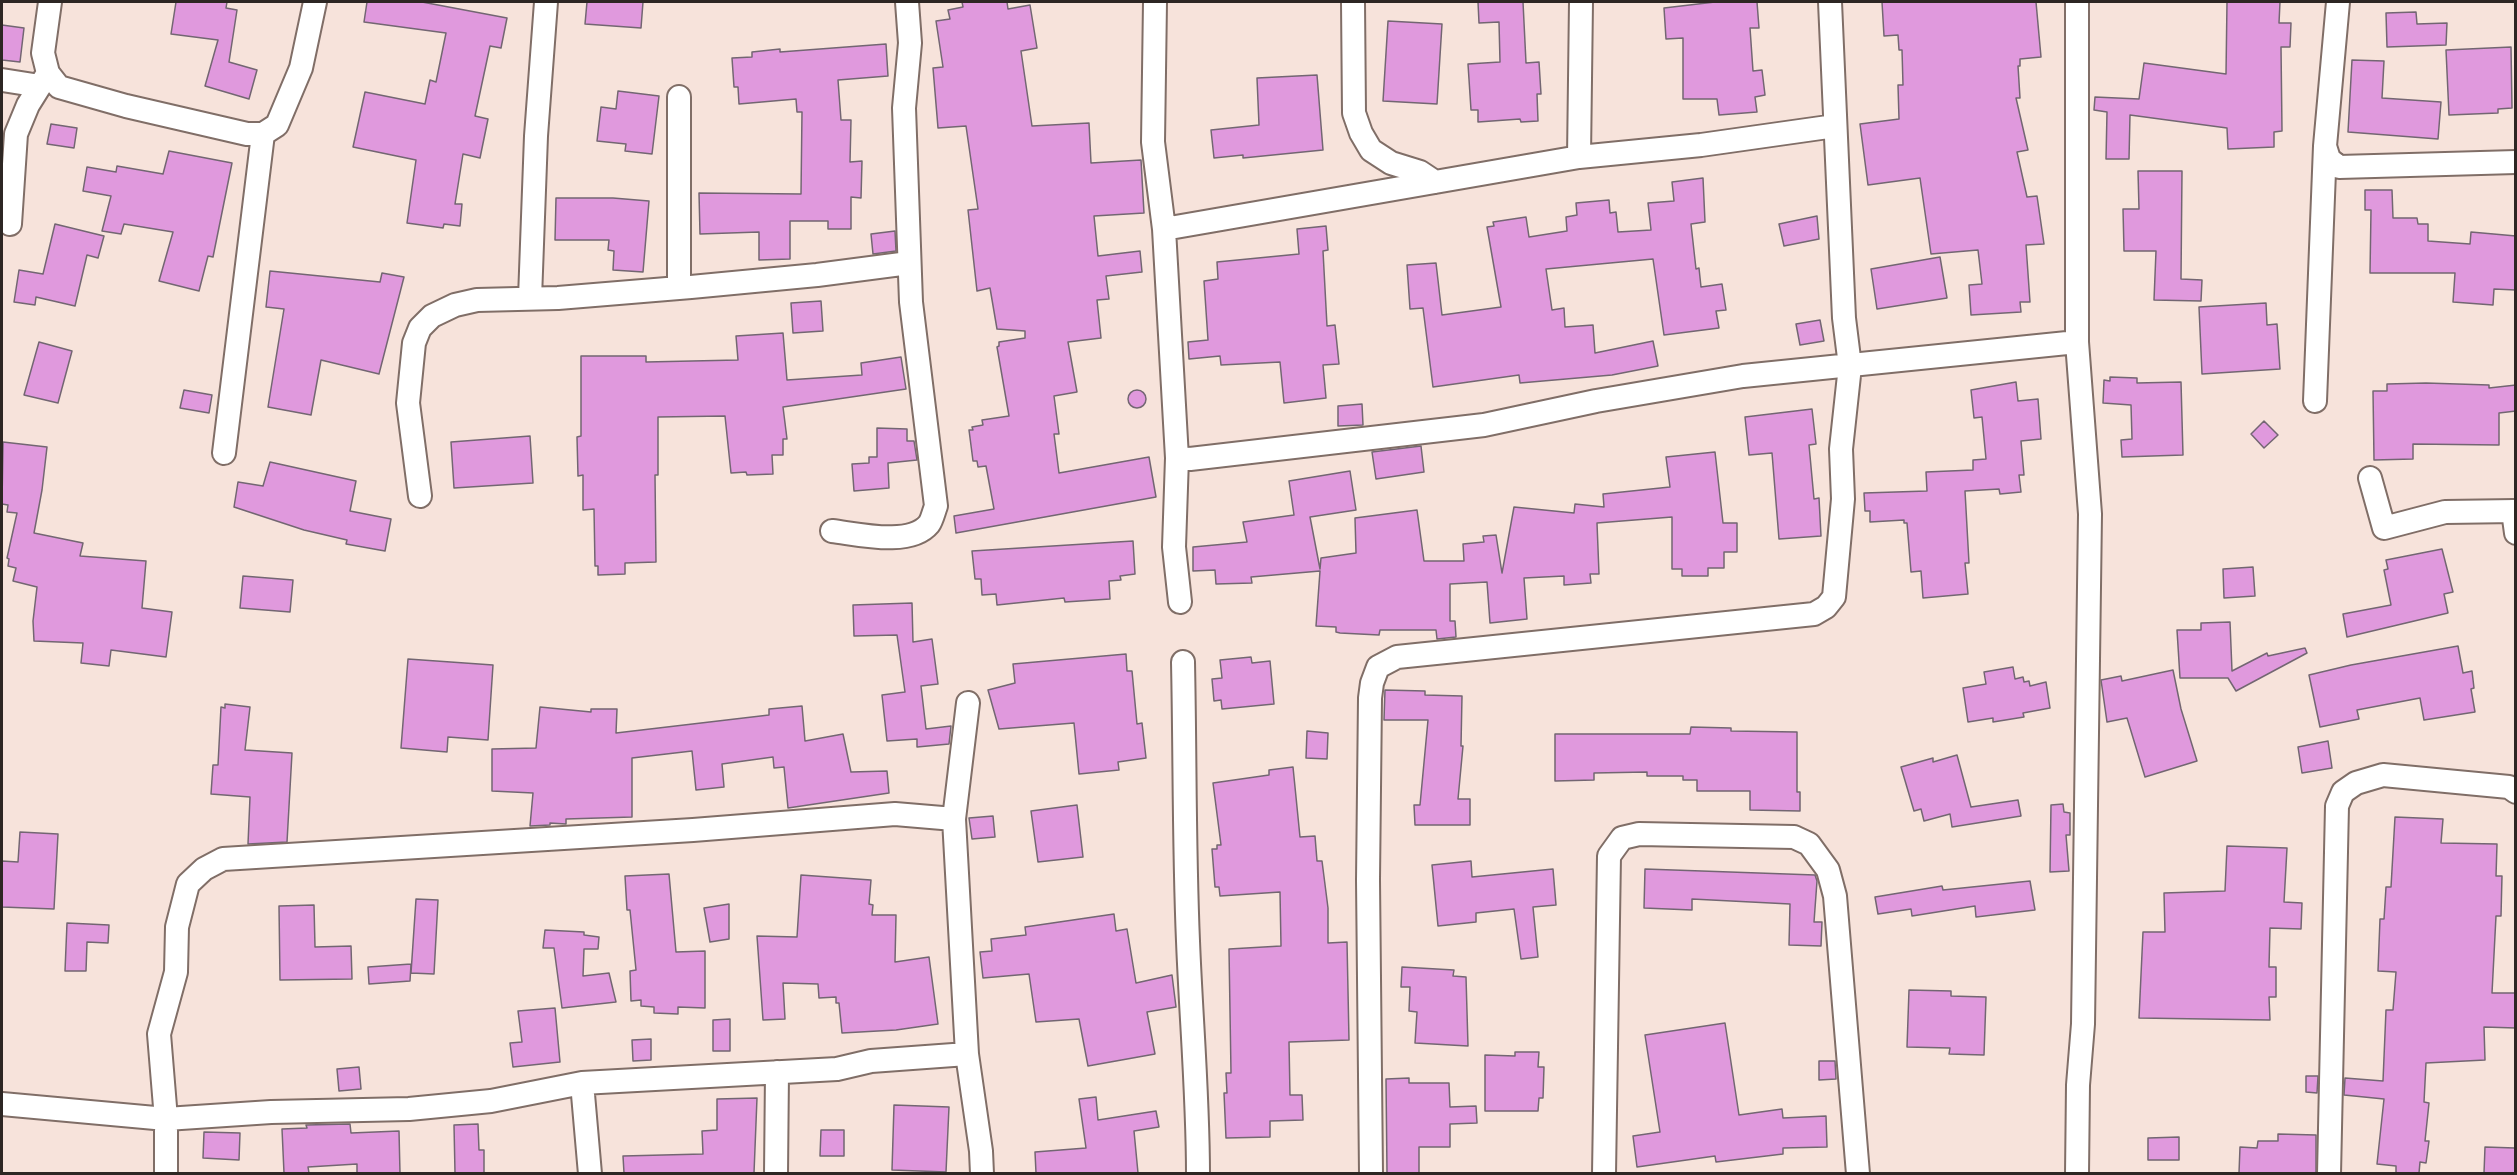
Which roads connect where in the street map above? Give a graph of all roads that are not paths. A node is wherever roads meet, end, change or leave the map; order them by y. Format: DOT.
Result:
graph roads {
  1 [pos="50,2"];
  2 [pos="315,2"];
  3 [pos="546,2"];
  4 [pos="907,2"];
  5 [pos="1155,2"];
  6 [pos="1353,2"];
  7 [pos="1581,2"];
  8 [pos="1830,2"];
  9 [pos="2077,2"];
  10 [pos="2338,2"];
  11 [pos="2,80"];
  12 [pos="44,80"];
  13 [pos="679,97"];
  14 [pos="1835,126"];
  15 [pos="263,134"];
  16 [pos="2325,146"];
  17 [pos="1579,157"];
  18 [pos="2516,162"];
  19 [pos="1435,182"];
  20 [pos="10,224"];
  21 [pos="1164,229"];
  22 [pos="909,263"];
  23 [pos="679,288"];
  24 [pos="530,298"];
  25 [pos="2077,342"];
  26 [pos="1850,366"];
  27 [pos="2315,401"];
  28 [pos="224,453"];
  29 [pos="1177,458"];
  30 [pos="2370,478"];
  31 [pos="420,496"];
  32 [pos="2515,518"];
  33 [pos="832,531"];
  34 [pos="1180,602"];
  35 [pos="1183,662"];
  36 [pos="968,703"];
  37 [pos="2513,783"];
  38 [pos="954,819"];
  39 [pos="967,1054"];
  40 [pos="777,1072"];
  41 [pos="582,1083"];
  42 [pos="2,1104"];
  43 [pos="166,1119"];
  44 [pos="166,1173"];
  45 [pos="590,1173"];
  46 [pos="776,1173"];
  47 [pos="982,1173"];
  48 [pos="1198,1173"];
  49 [pos="1371,1173"];
  50 [pos="1604,1173"];
  51 [pos="1858,1173"];
  52 [pos="2077,1173"];
  53 [pos="2329,1173"];
  1 -- 12 [label="street"];
  2 -- 15 [label="street"];
  3 -- 24 [label="street"];
  4 -- 22 [label="street"];
  5 -- 21 [label="street"];
  6 -- 19 [label="street"];
  7 -- 17 [label="street"];
  8 -- 14 [label="street"];
  9 -- 25 [label="street"];
  10 -- 16 [label="street"];
  11 -- 12 [label="street"];
  12 -- 15 [label="street"];
  12 -- 20 [label="street"];
  13 -- 23 [label="street"];
  14 -- 17 [label="street"];
  14 -- 26 [label="street"];
  15 -- 28 [label="street"];
  16 -- 18 [label="street"];
  16 -- 27 [label="street"];
  17 -- 19 [label="street"];
  19 -- 21 [label="street"];
  21 -- 29 [label="street"];
  22 -- 23 [label="street"];
  22 -- 33 [label="street"];
  23 -- 24 [label="street"];
  24 -- 31 [label="street"];
  25 -- 26 [label="street"];
  25 -- 52 [label="street"];
  26 -- 29 [label="street"];
  26 -- 49 [label="street"];
  29 -- 34 [label="street"];
  30 -- 32 [label="street"];
  35 -- 48 [label="street"];
  36 -- 38 [label="street"];
  37 -- 53 [label="street"];
  38 -- 39 [label="street"];
  38 -- 43 [label="street"];
  39 -- 40 [label="street"];
  39 -- 47 [label="street"];
  40 -- 41 [label="street"];
  40 -- 46 [label="street"];
  41 -- 43 [label="street"];
  41 -- 45 [label="street"];
  42 -- 43 [label="street"];
  43 -- 44 [label="street"];
  50 -- 51 [label="street"];
}
